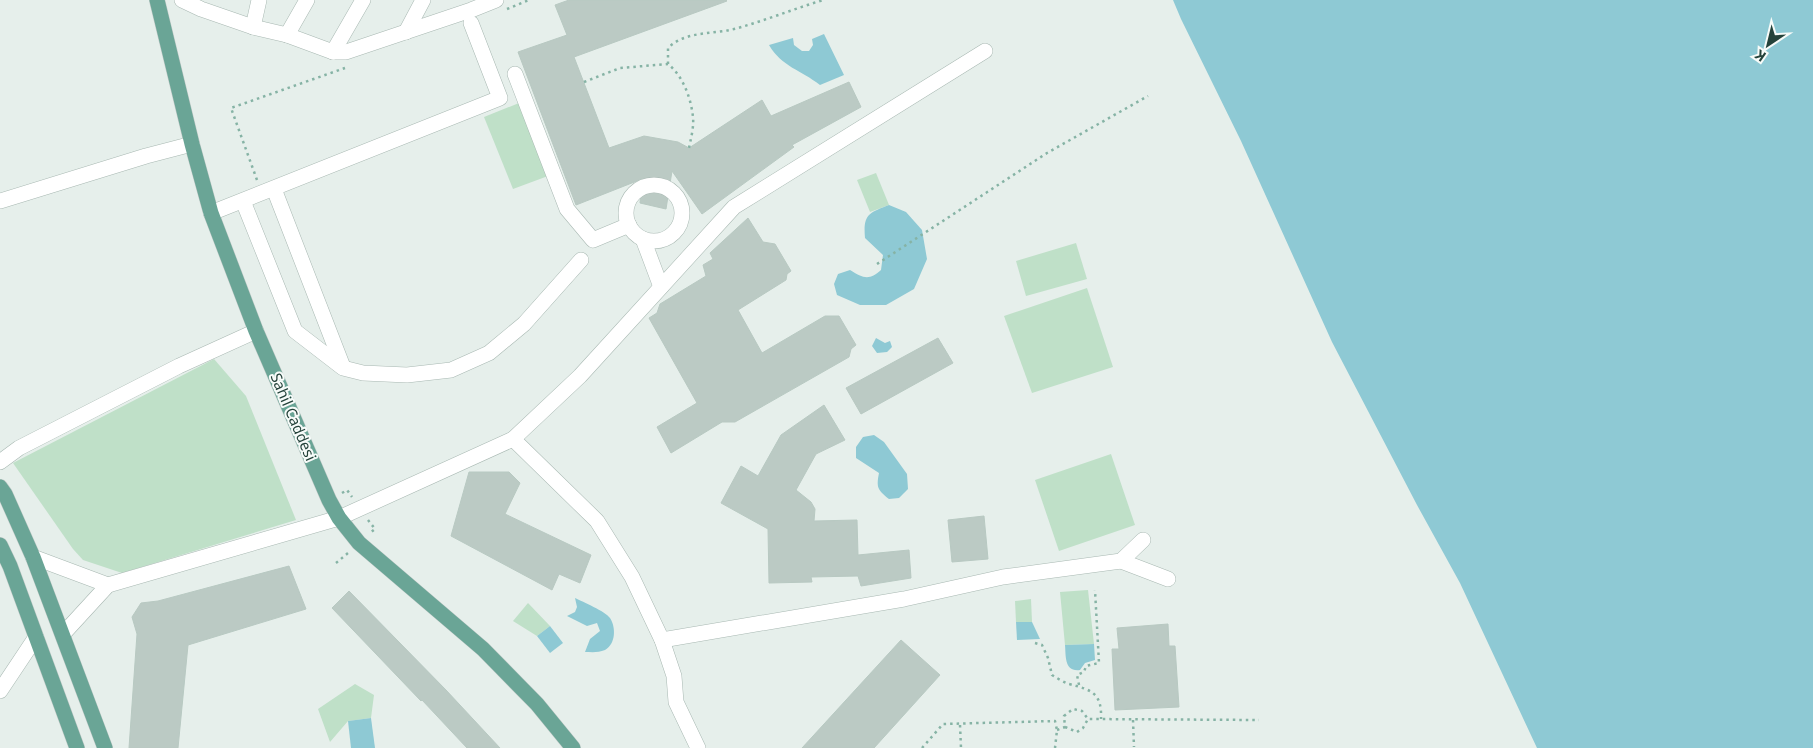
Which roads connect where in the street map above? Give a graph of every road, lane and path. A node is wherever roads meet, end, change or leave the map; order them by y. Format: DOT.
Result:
graph roads {
  1 [pos="157,0"];
  2 [pos="182,0"];
  3 [pos="259,0"];
  4 [pos="307,0"];
  5 [pos="363,0"];
  6 [pos="423,0"];
  7 [pos="496,0"];
  8 [pos="823,0"];
  9 [pos="473,11"];
  10 [pos="253,27"];
  11 [pos="406,32"];
  12 [pos="286,35"];
  13 [pos="985,51"];
  14 [pos="333,52"];
  15 [pos="668,64"];
  16 [pos="351,66"];
  17 [pos="515,74"];
  18 [pos="584,82"];
  19 [pos="1148,96"];
  20 [pos="192,144"];
  21 [pos="689,148"];
  22 [pos="268,191"];
  23 [pos="0,201"];
  24 [pos="243,201"];
  25 [pos="211,213"];
  26 [pos="629,225"];
  27 [pos="643,239"];
  28 [pos="581,260"];
  29 [pos="877,264"];
  30 [pos="660,287"];
  31 [pos="256,331"];
  32 [pos="344,368"];
  33 [pos="513,439"];
  34 [pos="0,462"];
  35 [pos="0,487"];
  36 [pos="339,518"];
  37 [pos="1143,540"];
  38 [pos="0,545"];
  39 [pos="33,557"];
  40 [pos="1120,561"];
  41 [pos="1168,579"];
  42 [pos="108,585"];
  43 [pos="1095,590"];
  44 [pos="62,634"];
  45 [pos="36,637"];
  46 [pos="662,640"];
  47 [pos="1035,643"];
  48 [pos="1079,685"];
  49 [pos="0,691"];
  50 [pos="1088,719"];
  51 [pos="1101,719"];
  52 [pos="1133,720"];
  53 [pos="1259,720"];
  54 [pos="960,725"];
  55 [pos="1065,727"];
  56 [pos="1056,730"];
  57 [pos="1134,747"];
  58 [pos="77,748"];
  59 [pos="105,748"];
  60 [pos="573,748"];
  61 [pos="698,748"];
  62 [pos="922,748"];
  63 [pos="961,748"];
  64 [pos="1055,748"];
  1 -- 20 [label="main road, Sahil Caddesi"];
  2 -- 10 [label="street"];
  3 -- 10 [label="street"];
  4 -- 12 [label="street"];
  5 -- 14 [label="street"];
  6 -- 11 [label="street"];
  7 -- 9 [label="street"];
  8 -- 15 [label="path"];
  9 -- 11 [label="street"];
  9 -- 22 [label="street"];
  10 -- 12 [label="street"];
  11 -- 14 [label="street"];
  12 -- 14 [label="street"];
  13 -- 30 [label="street"];
  15 -- 18 [label="path"];
  15 -- 21 [label="path"];
  16 -- 22 [label="path"];
  17 -- 26 [label="street"];
  19 -- 29 [label="path"];
  20 -- 23 [label="street"];
  20 -- 25 [label="main road, Sahil Caddesi"];
  22 -- 24 [label="street"];
  22 -- 32 [label="street"];
  24 -- 25 [label="street"];
  24 -- 32 [label="street"];
  25 -- 31 [label="main road, Sahil Caddesi"];
  26 -- 27 [label="street"];
  26 -- 27 [label="street"];
  27 -- 30 [label="street"];
  28 -- 32 [label="street"];
  30 -- 33 [label="street"];
  31 -- 34 [label="street"];
  31 -- 36 [label="main road, Sahil Caddesi"];
  33 -- 36 [label="street"];
  33 -- 46 [label="street"];
  35 -- 39 [label="main road"];
  36 -- 42 [label="street"];
  36 -- 60 [label="main road, Sahil Caddesi"];
  37 -- 40 [label="street"];
  38 -- 45 [label="main road"];
  39 -- 42 [label="street"];
  39 -- 44 [label="main road"];
  40 -- 41 [label="street"];
  40 -- 46 [label="street"];
  42 -- 44 [label="street"];
  43 -- 48 [label="path"];
  44 -- 59 [label="main road"];
  45 -- 49 [label="street"];
  45 -- 58 [label="main road"];
  46 -- 61 [label="street"];
  47 -- 48 [label="path"];
  48 -- 51 [label="path"];
  50 -- 51 [label="path"];
  50 -- 55 [label="path"];
  50 -- 55 [label="path"];
  51 -- 52 [label="path"];
  52 -- 53 [label="path"];
  52 -- 57 [label="path"];
  54 -- 56 [label="path"];
  54 -- 62 [label="path"];
  54 -- 63 [label="path"];
  55 -- 56 [label="path"];
  56 -- 64 [label="path"];
}
